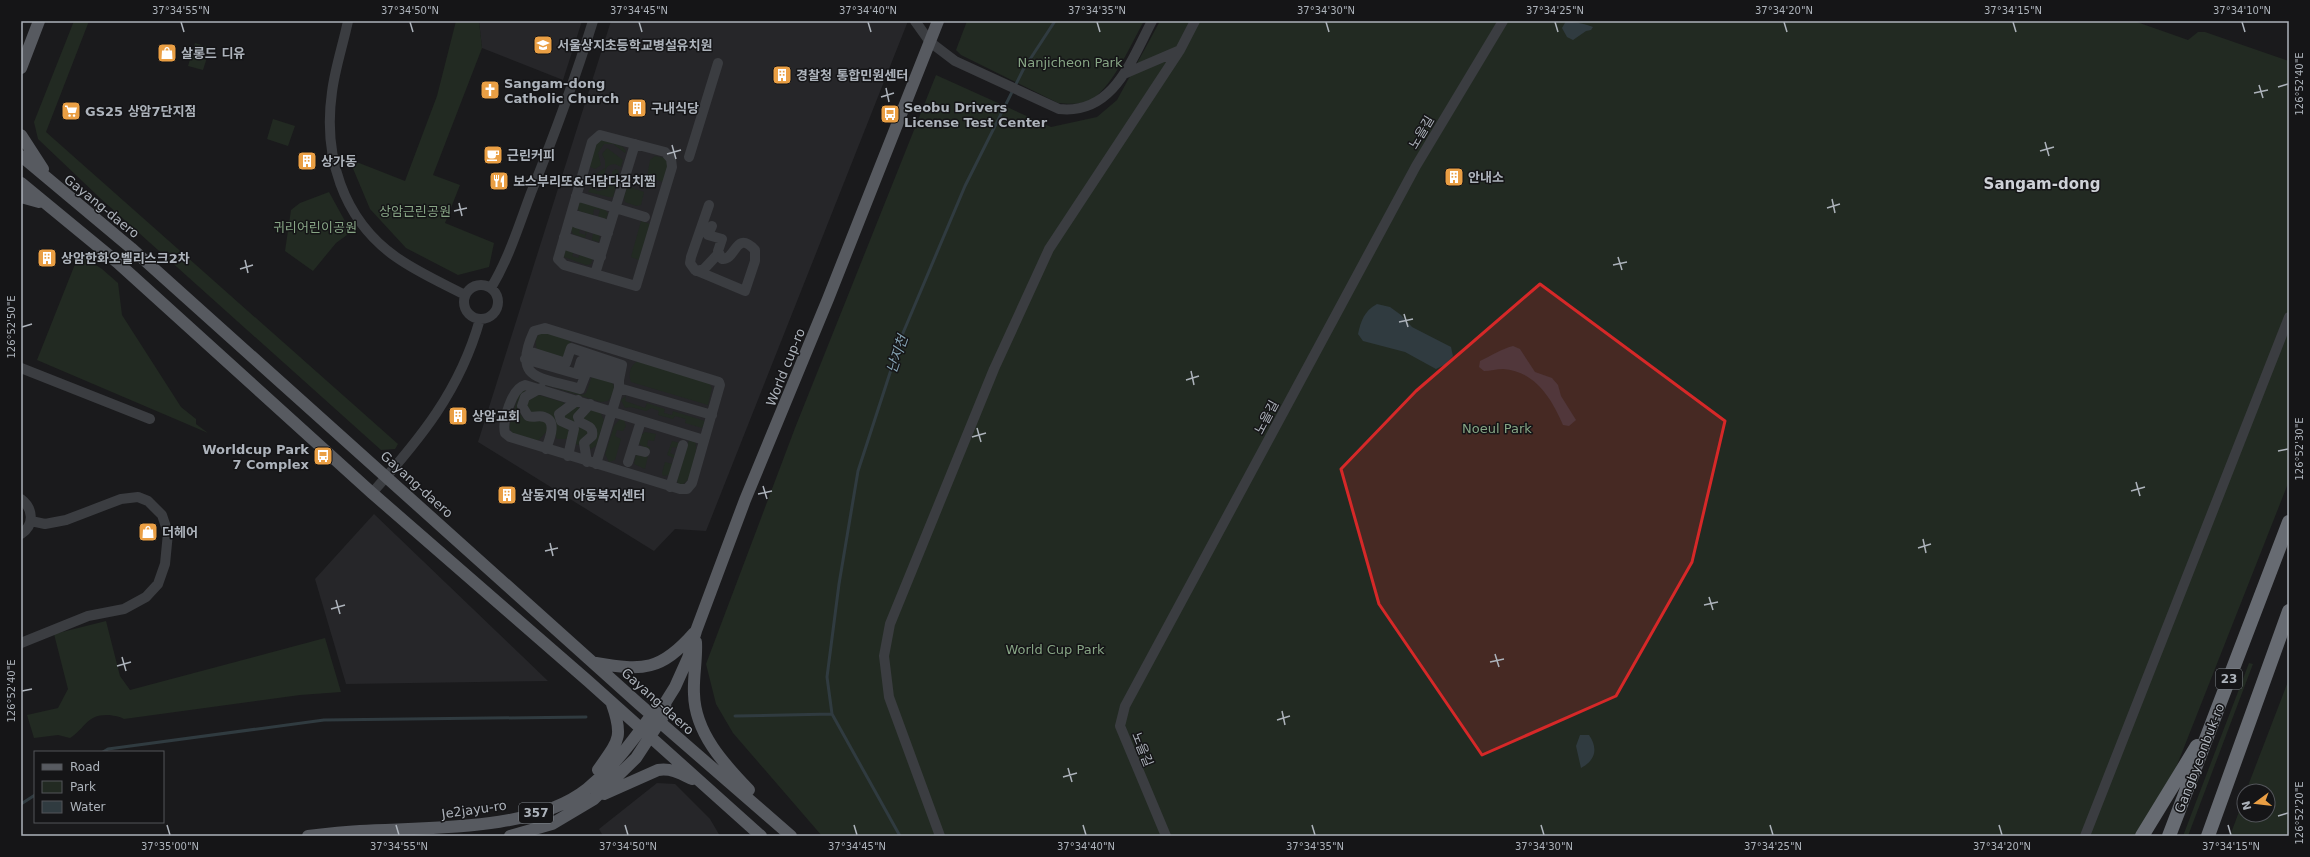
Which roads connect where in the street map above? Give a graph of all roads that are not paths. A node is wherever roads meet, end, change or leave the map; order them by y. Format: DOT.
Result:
graph roads {
  1 [pos="39,21"];
  2 [pos="348,21"];
  3 [pos="593,21"];
  4 [pos="915,21"];
  5 [pos="938,21"];
  6 [pos="1152,21"];
  7 [pos="1195,21"];
  8 [pos="1503,21"];
  9 [pos="930,42"];
  10 [pos="1180,50"];
  11 [pos="718,63"];
  12 [pos="21,68"];
  13 [pos="1124,74"];
  14 [pos="21,135"];
  15 [pos="635,144"];
  16 [pos="21,156"];
  17 [pos="689,157"];
  18 [pos="21,183"];
  19 [pos="57,188"];
  20 [pos="576,196"];
  21 [pos="21,197"];
  22 [pos="44,203"];
  23 [pos="709,205"];
  24 [pos="615,208"];
  25 [pos="571,214"];
  26 [pos="645,217"];
  27 [pos="598,219"];
  28 [pos="712,226"];
  29 [pos="584,232"];
  30 [pos="608,233"];
  31 [pos="565,241"];
  32 [pos="599,252"];
  33 [pos="718,254"];
  34 [pos="696,270"];
  35 [pos="595,274"];
  36 [pos="491,288"];
  37 [pos="465,295"];
  38 [pos="2289,318"];
  39 [pos="480,319"];
  40 [pos="526,355"];
  41 [pos="21,368"];
  42 [pos="619,380"];
  43 [pos="541,388"];
  44 [pos="578,400"];
  45 [pos="590,404"];
  46 [pos="612,411"];
  47 [pos="712,415"];
  48 [pos="150,419"];
  49 [pos="641,421"];
  50 [pos="704,440"];
  51 [pos="546,449"];
  52 [pos="632,449"];
  53 [pos="679,450"];
  54 [pos="645,452"];
  55 [pos="568,456"];
  56 [pos="628,462"];
  57 [pos="591,463"];
  58 [pos="386,476"];
  59 [pos="670,487"];
  60 [pos="372,493"];
  61 [pos="21,499"];
  62 [pos="31,521"];
  63 [pos="2289,522"];
  64 [pos="21,534"];
  65 [pos="2289,611"];
  66 [pos="696,631"];
  67 [pos="21,643"];
  68 [pos="596,663"];
  69 [pos="612,702"];
  70 [pos="656,718"];
  71 [pos="2214,719"];
  72 [pos="646,732"];
  73 [pos="703,783"];
  74 [pos="587,789"];
  75 [pos="594,799"];
  76 [pos="2217,812"];
  77 [pos="778,824"];
  78 [pos="398,833"];
  79 [pos="790,835"];
  80 [pos="308,836"];
  81 [pos="510,836"];
  82 [pos="761,836"];
  83 [pos="940,836"];
  84 [pos="1166,836"];
  85 [pos="2085,836"];
  86 [pos="2142,836"];
  87 [pos="2169,836"];
  88 [pos="2208,836"];
  89 [pos="2217,836"];
  1 -- 12 [label="main road"];
  2 -- 37 [label="street"];
  3 -- 36 [label="street"];
  4 -- 9 [label="street"];
  5 -- 9 [label="main road"];
  6 -- 13 [label="street"];
  7 -- 10 [label="street"];
  8 -- 84 [label="street, 노을길"];
  9 -- 13 [label="street"];
  9 -- 66 [label="main road, World cup-ro"];
  10 -- 13 [label="street"];
  10 -- 83 [label="street"];
  11 -- 17 [label="street"];
  14 -- 19 [label="main road"];
  15 -- 20 [label="street"];
  15 -- 24 [label="street"];
  15 -- 35 [label="street"];
  16 -- 19 [label="main road, Gayang-daero"];
  18 -- 22 [label="main road"];
  19 -- 58 [label="main road, Gayang-daero"];
  20 -- 24 [label="street"];
  20 -- 25 [label="street"];
  21 -- 22 [label="main road"];
  22 -- 60 [label="main road"];
  23 -- 34 [label="street"];
  24 -- 26 [label="street"];
  24 -- 30 [label="street"];
  25 -- 27 [label="street"];
  25 -- 31 [label="street"];
  28 -- 33 [label="street"];
  29 -- 30 [label="street"];
  29 -- 31 [label="street"];
  29 -- 32 [label="street"];
  30 -- 32 [label="street"];
  31 -- 32 [label="street"];
  31 -- 35 [label="street"];
  32 -- 35 [label="street"];
  33 -- 34 [label="street"];
  33 -- 34 [label="street"];
  36 -- 37 [label="street"];
  36 -- 39 [label="street"];
  37 -- 39 [label="street"];
  38 -- 85 [label="street"];
  39 -- 58 [label="street"];
  40 -- 42 [label="street"];
  40 -- 42 [label="street"];
  40 -- 42 [label="street"];
  40 -- 47 [label="street"];
  41 -- 48 [label="street"];
  42 -- 46 [label="street"];
  42 -- 47 [label="street"];
  43 -- 44 [label="street"];
  43 -- 51 [label="street"];
  43 -- 51 [label="street"];
  44 -- 45 [label="street"];
  44 -- 55 [label="street"];
  45 -- 46 [label="street"];
  45 -- 57 [label="street"];
  46 -- 49 [label="street"];
  46 -- 57 [label="street"];
  47 -- 50 [label="street"];
  49 -- 50 [label="street"];
  49 -- 52 [label="street"];
  50 -- 59 [label="street"];
  51 -- 55 [label="street"];
  52 -- 54 [label="street"];
  52 -- 56 [label="street"];
  53 -- 59 [label="street"];
  55 -- 57 [label="street"];
  57 -- 59 [label="street"];
  58 -- 60 [label="street"];
  58 -- 68 [label="main road, Gayang-daero"];
  60 -- 69 [label="main road"];
  61 -- 62 [label="street"];
  62 -- 64 [label="street"];
  62 -- 67 [label="street"];
  63 -- 71 [label="highway, Gangbyeonbuk-ro / 23"];
  65 -- 76 [label="highway, 23"];
  66 -- 68 [label="main road"];
  66 -- 70 [label="main road, World cup-ro"];
  66 -- 77 [label="main road"];
  68 -- 70 [label="main road, Gayang-daero"];
  69 -- 72 [label="main road"];
  69 -- 74 [label="main road"];
  70 -- 72 [label="main road, Je2jayu-ro / 357"];
  70 -- 77 [label="main road, Gayang-daero"];
  71 -- 86 [label="highway"];
  71 -- 87 [label="highway, Gangbyeonbuk-ro / 23"];
  72 -- 73 [label="main road"];
  72 -- 74 [label="main road, Je2jayu-ro / 357"];
  72 -- 75 [label="main road, Je2jayu-ro / 357"];
  73 -- 75 [label="main road"];
  73 -- 82 [label="main road"];
  74 -- 78 [label="main road, Je2jayu-ro / 357"];
  75 -- 81 [label="main road, Je2jayu-ro / 357"];
  76 -- 88 [label="highway, 23"];
  76 -- 89 [label="highway"];
  77 -- 79 [label="main road, Gayang-daero"];
  78 -- 80 [label="main road, Je2jayu-ro / 357"];
}
